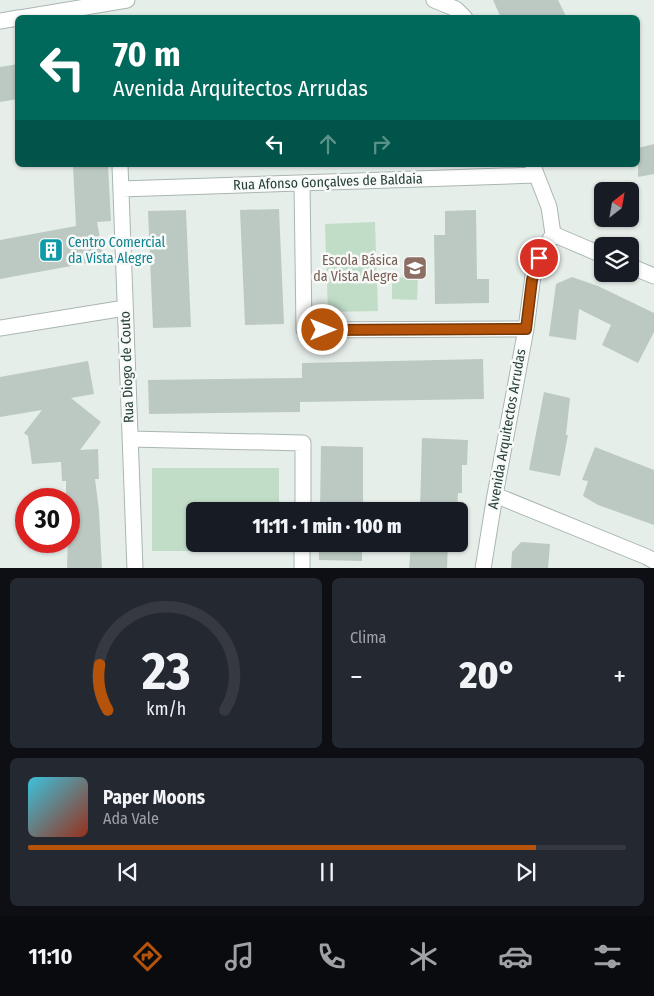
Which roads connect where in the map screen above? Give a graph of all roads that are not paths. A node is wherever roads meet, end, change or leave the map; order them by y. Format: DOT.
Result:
graph roads {
  1 [pos="434,0"];
  2 [pos="118,7"];
  3 [pos="459,9"];
  4 [pos="46,15"];
  5 [pos="15,19"];
  6 [pos="0,21"];
  7 [pos="120,167"];
  8 [pos="534,170"];
  9 [pos="302,183"];
  10 [pos="120,189"];
  11 [pos="553,234"];
  12 [pos="594,252"];
  13 [pos="639,270"];
  14 [pos="654,276"];
  15 [pos="125,308"];
  16 [pos="0,328"];
  17 [pos="526,329"];
  18 [pos="130,439"];
  19 [pos="494,496"];
  20 [pos="302,502"];
  21 [pos="302,552"];
  22 [pos="654,562"];
  23 [pos="135,568"];
  24 [pos="302,568"];
  25 [pos="483,568"];
  1 -- 3 [label="street"];
  2 -- 4 [label="street"];
  5 -- 6 [label="street"];
  7 -- 10 [label="street, Rua Diogo de Couto"];
  8 -- 9 [label="street, Rua Afonso Gonçalves de Baldaia"];
  8 -- 11 [label="street"];
  9 -- 10 [label="street, Rua Afonso Gonçalves de Baldaia"];
  9 -- 17 [label="street"];
  10 -- 15 [label="street, Rua Diogo de Couto"];
  11 -- 12 [label="street"];
  11 -- 17 [label="street, Avenida Arquitectos Arrudas"];
  13 -- 14 [label="street"];
  15 -- 16 [label="street"];
  15 -- 18 [label="street, Rua Diogo de Couto"];
  17 -- 19 [label="street, Avenida Arquitectos Arrudas"];
  18 -- 20 [label="street"];
  18 -- 23 [label="street, Rua Diogo de Couto"];
  19 -- 22 [label="street"];
  19 -- 25 [label="street, Avenida Arquitectos Arrudas"];
  21 -- 24 [label="street"];
}
